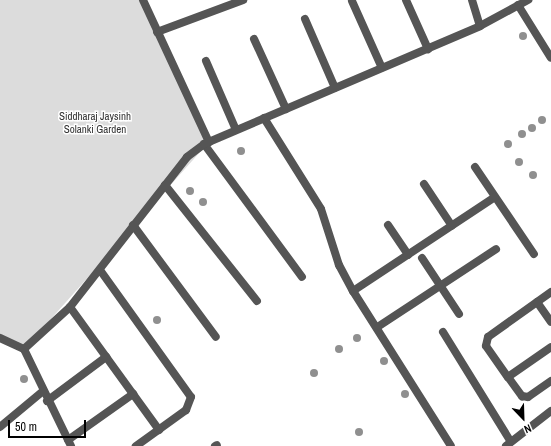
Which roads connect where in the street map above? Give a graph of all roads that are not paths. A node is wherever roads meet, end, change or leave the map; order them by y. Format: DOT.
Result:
graph roads {
  1 [pos="143,0"];
  2 [pos="243,0"];
  3 [pos="406,0"];
  4 [pos="472,0"];
  5 [pos="528,0"];
  6 [pos="352,1"];
  7 [pos="518,5"];
  8 [pos="305,18"];
  9 [pos="480,26"];
  10 [pos="157,32"];
  11 [pos="254,39"];
  12 [pos="428,49"];
  13 [pos="551,58"];
  14 [pos="206,61"];
  15 [pos="382,68"];
  16 [pos="335,88"];
  17 [pos="286,109"];
  18 [pos="264,118"];
  19 [pos="236,130"];
  20 [pos="206,143"];
  21 [pos="475,167"];
  22 [pos="424,184"];
  23 [pos="165,185"];
  24 [pos="495,197"];
  25 [pos="133,225"];
  26 [pos="388,225"];
  27 [pos="452,226"];
  28 [pos="496,249"];
  29 [pos="534,254"];
  30 [pos="408,255"];
  31 [pos="422,258"];
  32 [pos="100,270"];
  33 [pos="302,277"];
  34 [pos="440,285"];
  35 [pos="353,291"];
  36 [pos="551,292"];
  37 [pos="257,301"];
  38 [pos="537,302"];
  39 [pos="70,307"];
  40 [pos="459,314"];
  41 [pos="551,322"];
  42 [pos="379,326"];
  43 [pos="443,332"];
  44 [pos="216,337"];
  45 [pos="0,338"];
  46 [pos="551,347"];
  47 [pos="24,349"];
  48 [pos="106,357"];
  49 [pos="508,377"];
  50 [pos="551,381"];
  51 [pos="42,392"];
  52 [pos="133,394"];
  53 [pos="47,401"];
  54 [pos="550,415"];
  55 [pos="0,427"];
  56 [pos="159,430"];
  57 [pos="70,443"];
  58 [pos="509,444"];
  59 [pos="136,446"];
  60 [pos="452,446"];
  1 -- 10 [label="street"];
  2 -- 10 [label="street"];
  3 -- 12 [label="street"];
  4 -- 9 [label="street"];
  5 -- 7 [label="street"];
  6 -- 15 [label="street"];
  7 -- 9 [label="street"];
  7 -- 13 [label="street"];
  8 -- 16 [label="street"];
  9 -- 12 [label="street"];
  10 -- 20 [label="street"];
  11 -- 17 [label="street"];
  12 -- 15 [label="street"];
  14 -- 19 [label="street"];
  15 -- 16 [label="street"];
  16 -- 17 [label="street"];
  17 -- 18 [label="street"];
  18 -- 19 [label="street"];
  18 -- 35 [label="street"];
  19 -- 20 [label="street"];
  20 -- 23 [label="street"];
  20 -- 33 [label="street"];
  21 -- 24 [label="street"];
  22 -- 27 [label="street"];
  23 -- 25 [label="street"];
  23 -- 37 [label="street"];
  24 -- 27 [label="street"];
  24 -- 29 [label="street"];
  25 -- 32 [label="street"];
  25 -- 44 [label="street"];
  26 -- 30 [label="street"];
  27 -- 30 [label="street"];
  28 -- 34 [label="street"];
  30 -- 35 [label="street"];
  31 -- 34 [label="street"];
  32 -- 39 [label="street"];
  32 -- 56 [label="street"];
  34 -- 40 [label="street"];
  34 -- 42 [label="street"];
  35 -- 42 [label="street"];
  36 -- 38 [label="street"];
  38 -- 41 [label="street"];
  38 -- 49 [label="street"];
  39 -- 47 [label="street"];
  39 -- 48 [label="street"];
  42 -- 60 [label="street"];
  43 -- 58 [label="street"];
  45 -- 47 [label="street"];
  46 -- 49 [label="street"];
  47 -- 51 [label="street"];
  48 -- 52 [label="street"];
  48 -- 53 [label="street"];
  49 -- 50 [label="street"];
  51 -- 53 [label="street"];
  51 -- 55 [label="street"];
  52 -- 56 [label="street"];
  52 -- 57 [label="street"];
  53 -- 57 [label="street"];
  54 -- 58 [label="street"];
  56 -- 59 [label="street"];
}
